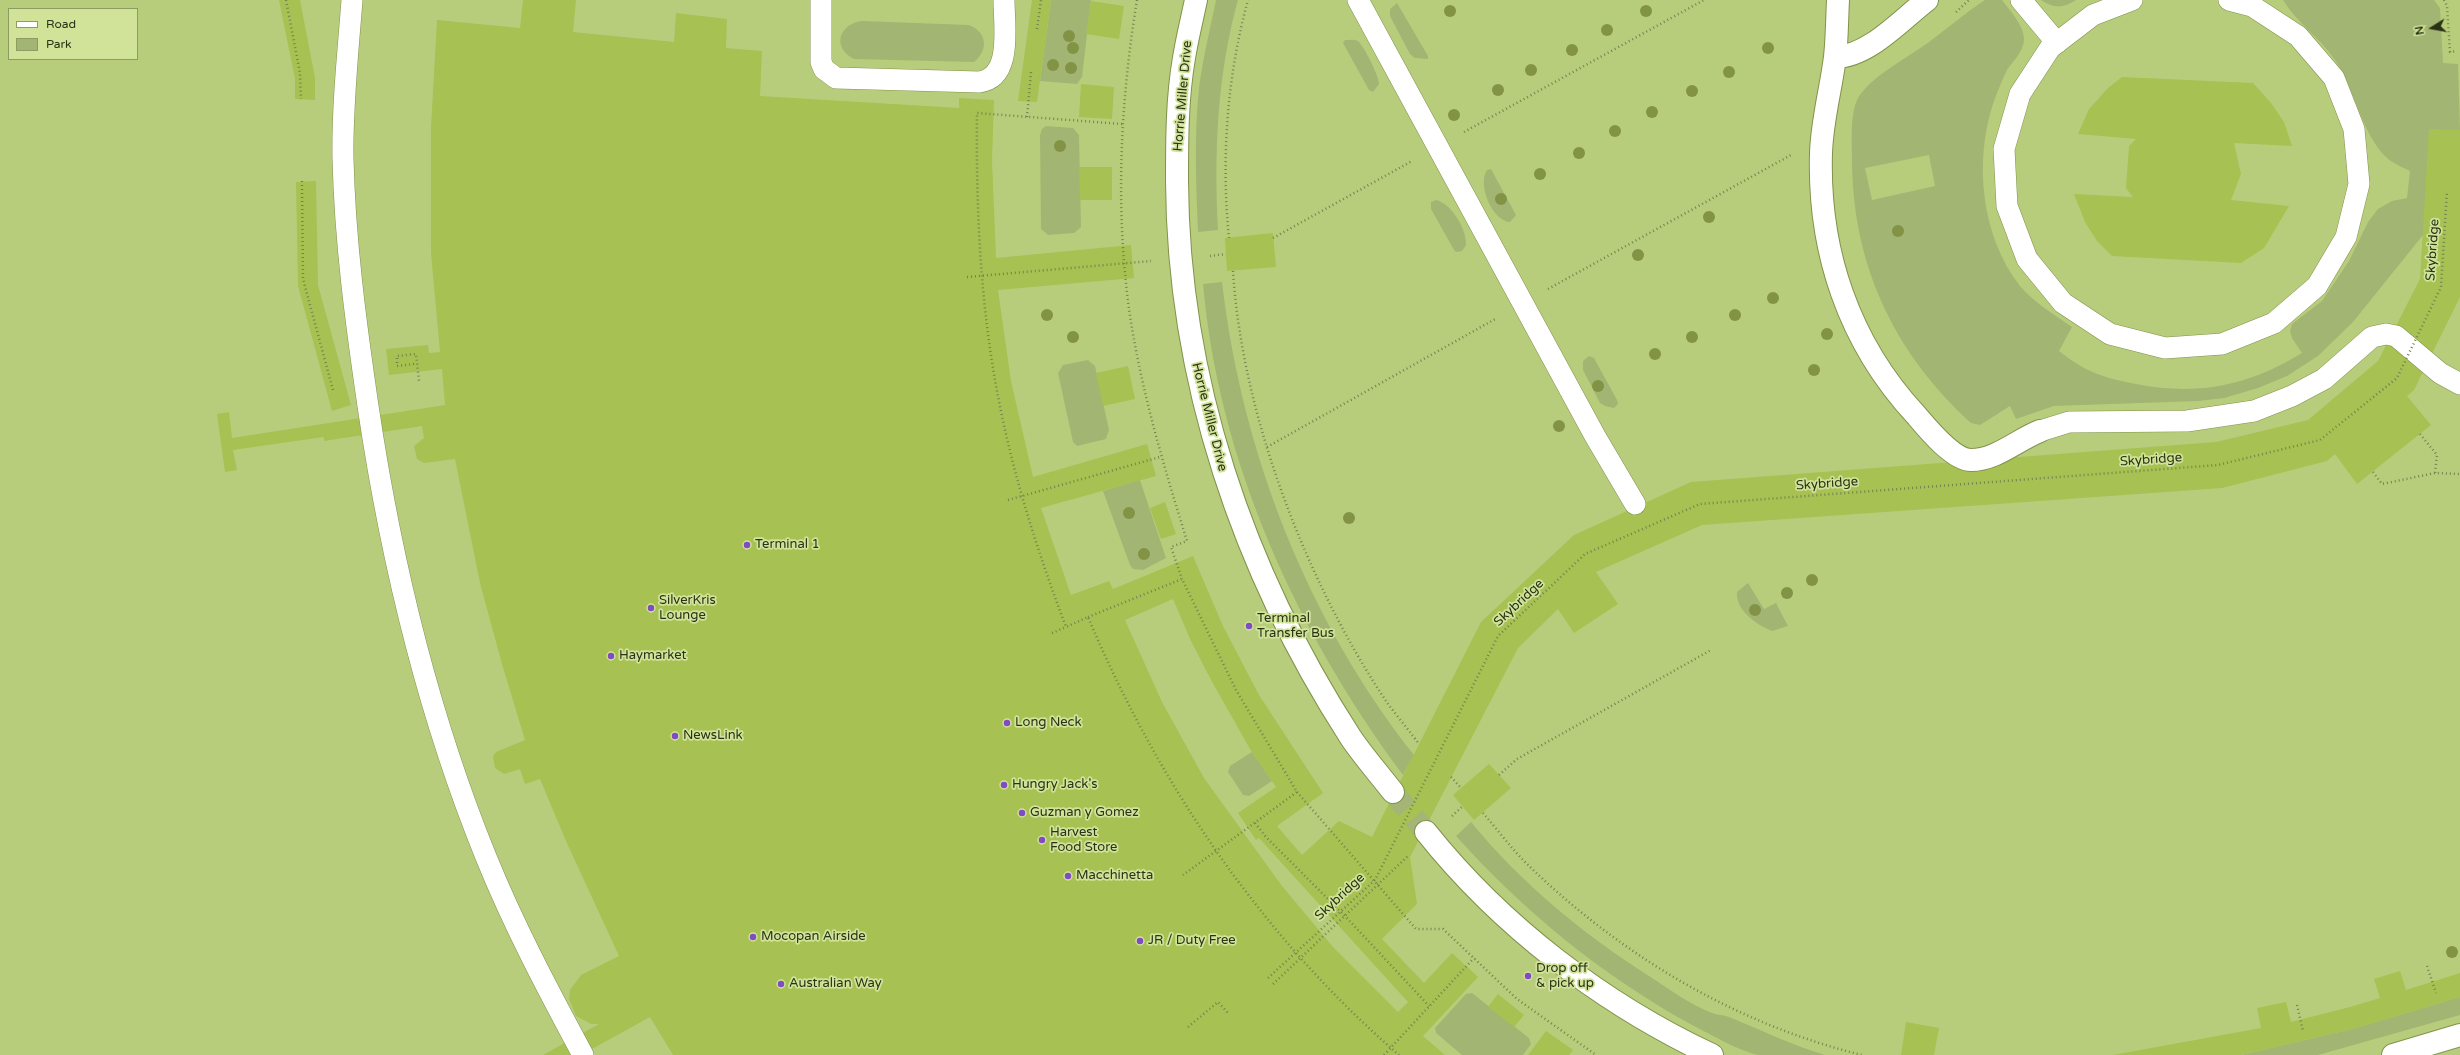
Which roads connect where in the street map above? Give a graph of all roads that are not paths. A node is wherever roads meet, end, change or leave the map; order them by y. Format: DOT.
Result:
graph roads {
  1 [pos="352,0"];
  2 [pos="821,0"];
  3 [pos="1004,0"];
  4 [pos="1196,0"];
  5 [pos="1358,0"];
  6 [pos="1838,0"];
  7 [pos="1927,0"];
  8 [pos="2021,0"];
  9 [pos="2132,0"];
  10 [pos="2229,0"];
  11 [pos="2057,43"];
  12 [pos="1835,57"];
  13 [pos="2460,384"];
  14 [pos="2040,431"];
  15 [pos="1635,504"];
  16 [pos="1393,792"];
  17 [pos="1426,832"];
  18 [pos="2460,1035"];
  19 [pos="583,1055"];
  20 [pos="1712,1055"];
  21 [pos="2393,1055"];
  1 -- 19 [label="lane"];
  2 -- 3 [label="lane"];
  4 -- 16 [label="main road, Horrie Miller Drive"];
  5 -- 15 [label="lane"];
  6 -- 12 [label="main road"];
  7 -- 12 [label="main road"];
  8 -- 11 [label="lane"];
  9 -- 11 [label="lane"];
  10 -- 11 [label="lane"];
  12 -- 14 [label="main road"];
  13 -- 14 [label="lane"];
  17 -- 20 [label="main road"];
  18 -- 21 [label="main road"];
}
